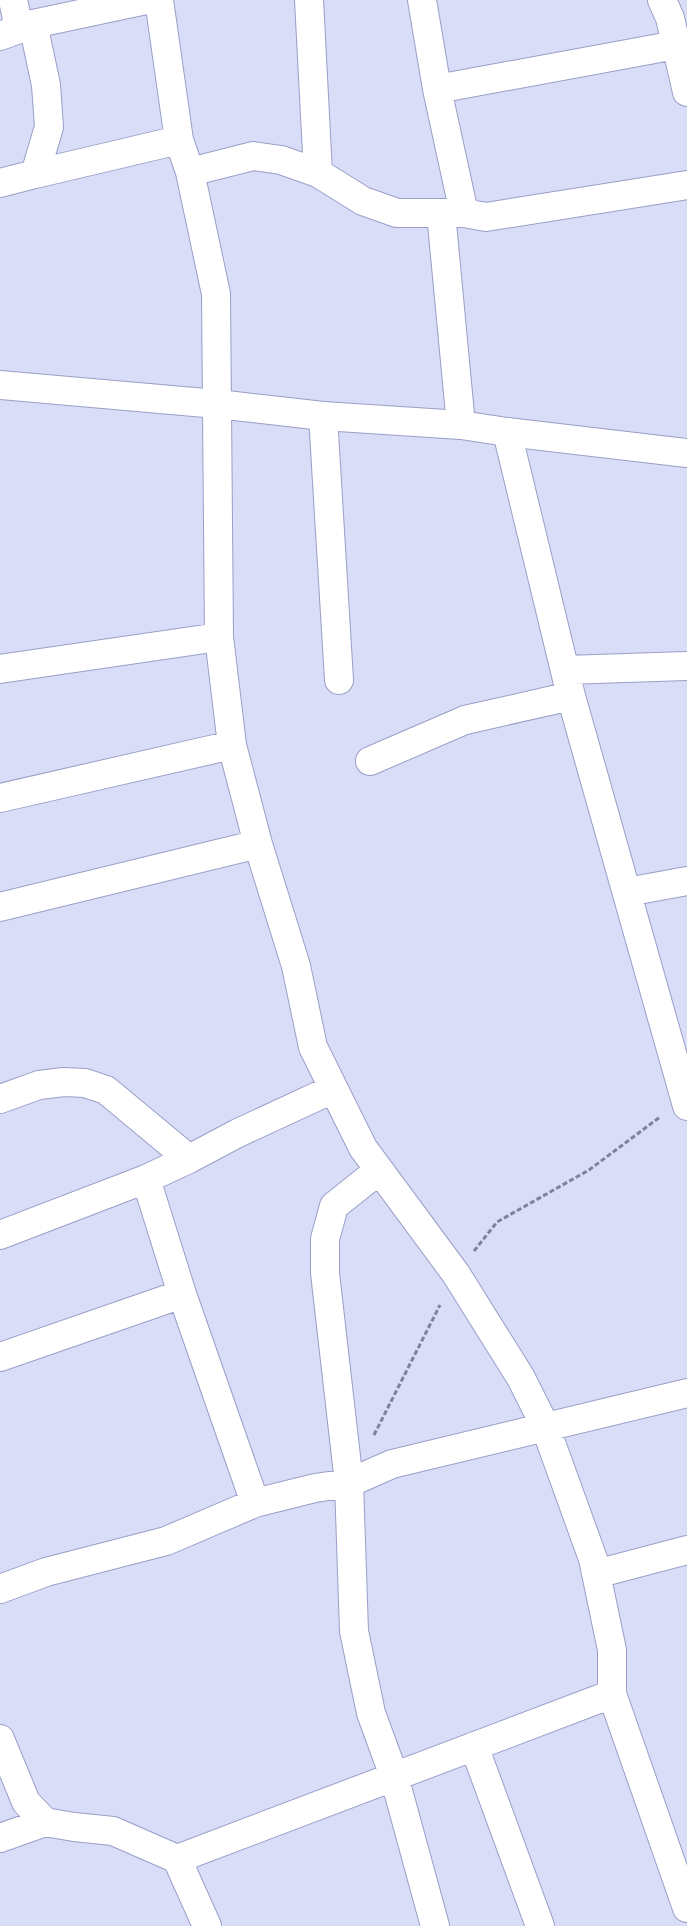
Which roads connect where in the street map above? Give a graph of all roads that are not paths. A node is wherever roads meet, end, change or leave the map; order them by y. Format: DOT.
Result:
graph roads {
  1 [pos="13,0"];
  2 [pos="146,0"];
  3 [pos="159,0"];
  4 [pos="309,0"];
  5 [pos="422,0"];
  6 [pos="673,10"];
  7 [pos="18,29"];
  8 [pos="676,45"];
  9 [pos="437,89"];
  10 [pos="687,92"];
  11 [pos="179,140"];
  12 [pos="190,172"];
  13 [pos="318,173"];
  14 [pos="35,174"];
  15 [pos="0,183"];
  16 [pos="687,185"];
  17 [pos="453,213"];
  18 [pos="0,385"];
  19 [pos="217,404"];
  20 [pos="323,416"];
  21 [pos="461,424"];
  22 [pos="507,432"];
  23 [pos="687,453"];
  24 [pos="219,637"];
  25 [pos="687,666"];
  26 [pos="0,669"];
  27 [pos="339,680"];
  28 [pos="568,683"];
  29 [pos="232,745"];
  30 [pos="370,761"];
  31 [pos="0,798"];
  32 [pos="258,844"];
  33 [pos="687,880"];
  34 [pos="627,892"];
  35 [pos="0,907"];
  36 [pos="333,1089"];
  37 [pos="0,1098"];
  38 [pos="686,1102"];
  39 [pos="189,1159"];
  40 [pos="378,1171"];
  41 [pos="146,1179"];
  42 [pos="0,1235"];
  43 [pos="182,1294"];
  44 [pos="0,1357"];
  45 [pos="687,1393"];
  46 [pos="546,1426"];
  47 [pos="349,1483"];
  48 [pos="255,1503"];
  49 [pos="687,1550"];
  50 [pos="596,1574"];
  51 [pos="0,1589"];
  52 [pos="612,1694"];
  53 [pos="0,1739"];
  54 [pos="474,1746"];
  55 [pos="394,1776"];
  56 [pos="45,1822"];
  57 [pos="0,1838"];
  58 [pos="177,1859"];
  59 [pos="687,1908"];
  60 [pos="207,1926"];
  61 [pos="435,1926"];
  62 [pos="540,1926"];
  1 -- 7 [label="street"];
  2 -- 7 [label="street"];
  3 -- 11 [label="street"];
  4 -- 13 [label="street"];
  5 -- 9 [label="street"];
  6 -- 8 [label="street"];
  7 -- 14 [label="street"];
  8 -- 9 [label="street"];
  8 -- 10 [label="street"];
  9 -- 17 [label="street"];
  11 -- 12 [label="street"];
  11 -- 14 [label="street"];
  12 -- 13 [label="street"];
  12 -- 19 [label="street"];
  13 -- 17 [label="street"];
  14 -- 15 [label="street"];
  16 -- 17 [label="street"];
  17 -- 21 [label="street"];
  18 -- 19 [label="street"];
  19 -- 20 [label="street"];
  19 -- 24 [label="street"];
  20 -- 21 [label="street"];
  20 -- 27 [label="street"];
  21 -- 22 [label="street"];
  22 -- 23 [label="street"];
  22 -- 28 [label="street"];
  24 -- 26 [label="street"];
  24 -- 29 [label="street"];
  25 -- 28 [label="street"];
  28 -- 30 [label="street"];
  28 -- 34 [label="street"];
  29 -- 31 [label="street"];
  29 -- 32 [label="street"];
  32 -- 35 [label="street"];
  32 -- 36 [label="street"];
  33 -- 34 [label="street"];
  34 -- 38 [label="street"];
  36 -- 39 [label="street"];
  36 -- 40 [label="street"];
  37 -- 39 [label="street"];
  39 -- 41 [label="street"];
  40 -- 46 [label="street"];
  40 -- 47 [label="street"];
  41 -- 42 [label="street"];
  41 -- 43 [label="street"];
  43 -- 44 [label="street"];
  43 -- 48 [label="street"];
  45 -- 46 [label="street"];
  46 -- 47 [label="street"];
  46 -- 50 [label="street"];
  47 -- 48 [label="street"];
  47 -- 55 [label="street"];
  48 -- 51 [label="street"];
  49 -- 50 [label="street"];
  50 -- 52 [label="street"];
  52 -- 54 [label="street"];
  52 -- 59 [label="street"];
  53 -- 56 [label="street"];
  54 -- 55 [label="street"];
  54 -- 62 [label="street"];
  55 -- 58 [label="street"];
  55 -- 61 [label="street"];
  56 -- 57 [label="street"];
  56 -- 58 [label="street"];
  58 -- 60 [label="street"];
}
